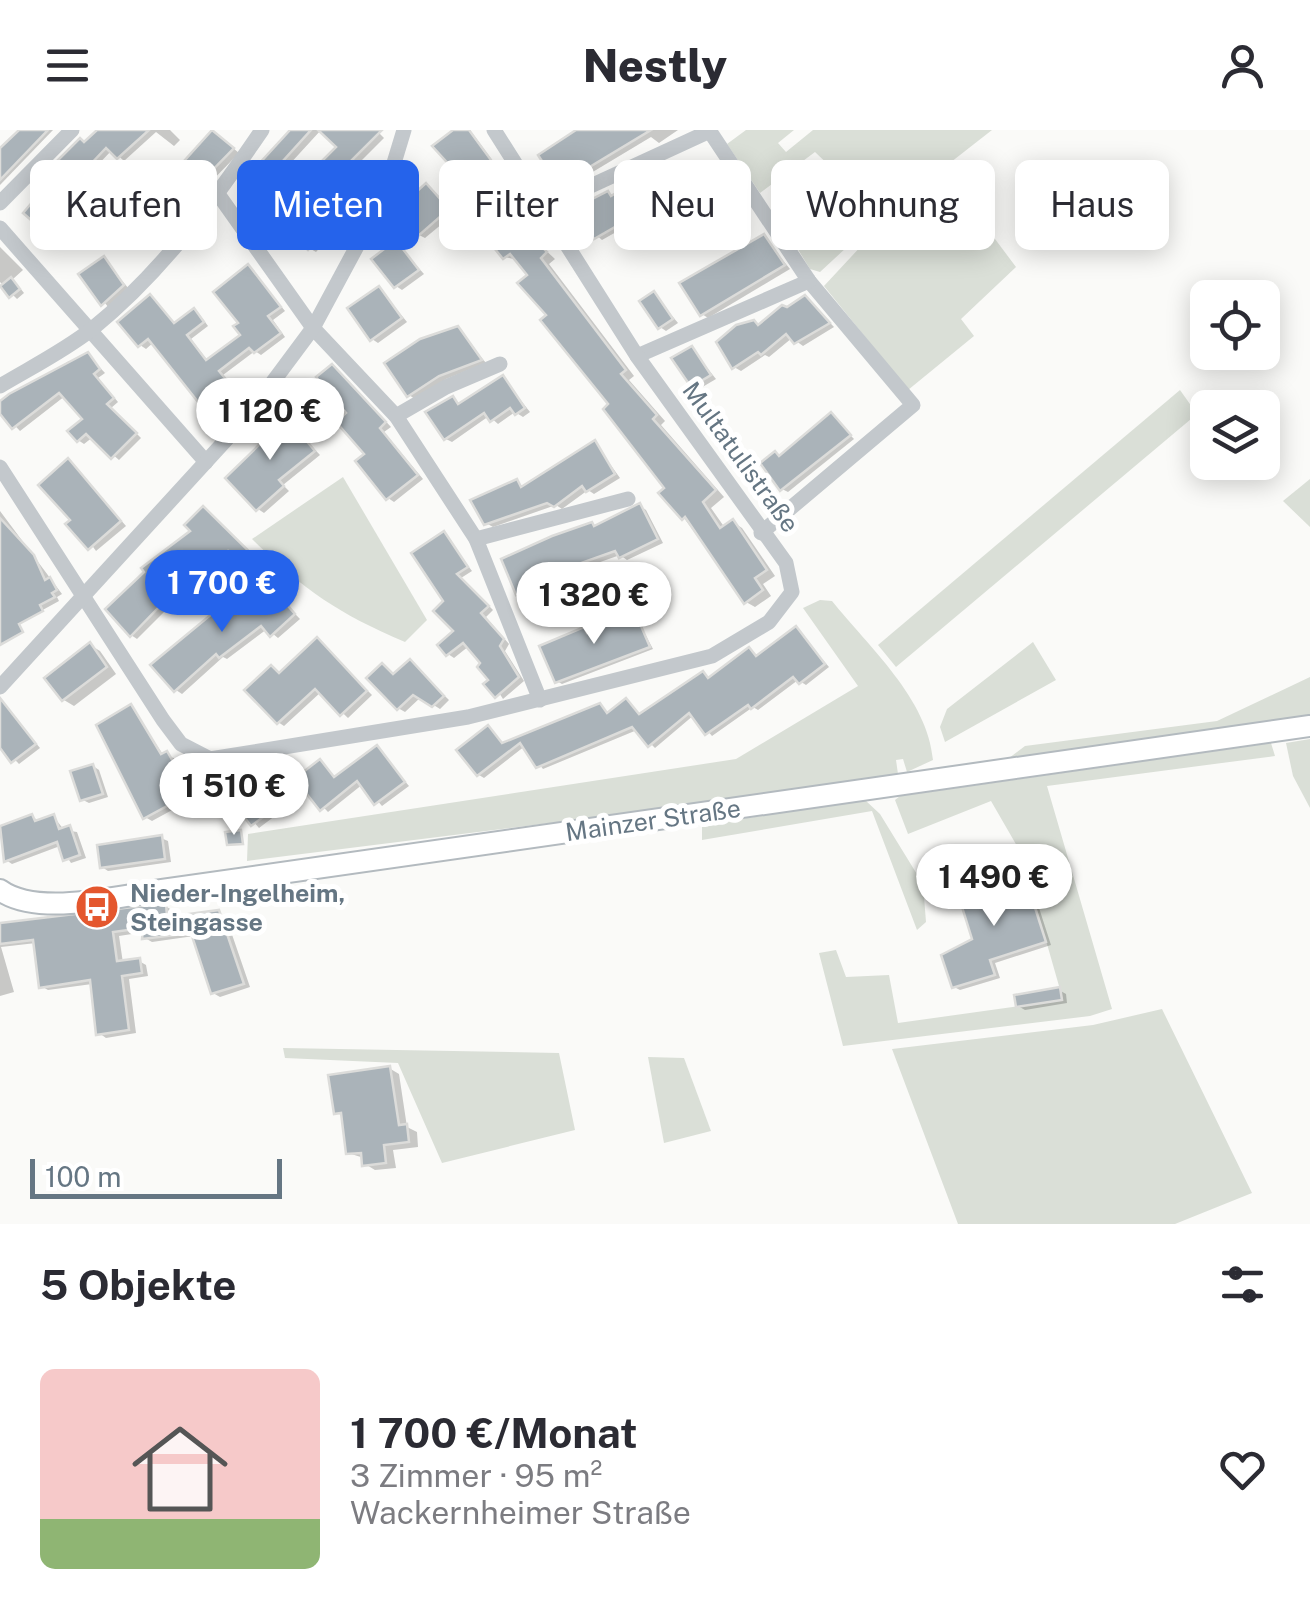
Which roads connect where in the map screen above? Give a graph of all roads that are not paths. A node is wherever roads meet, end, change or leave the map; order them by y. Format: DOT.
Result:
graph roads {
  1 [pos="72,130"];
  2 [pos="262,130"];
  3 [pos="404,130"];
  4 [pos="494,130"];
  5 [pos="710,130"];
  6 [pos="514,160"];
  7 [pos="594,184"];
  8 [pos="218,194"];
  9 [pos="0,202"];
  10 [pos="0,228"];
  11 [pos="572,250"];
  12 [pos="809,280"];
  13 [pos="314,328"];
  14 [pos="90,330"];
  15 [pos="638,356"];
  16 [pos="500,364"];
  17 [pos="0,386"];
  18 [pos="396,416"];
  19 [pos="206,462"];
  20 [pos="0,467"];
  21 [pos="628,498"];
  22 [pos="761,533"];
  23 [pos="476,539"];
  24 [pos="85,600"];
  25 [pos="0,688"];
  26 [pos="540,700"];
  27 [pos="1310,726"];
  28 [pos="3,896"];
  1 -- 9 [label="street"];
  2 -- 8 [label="street"];
  3 -- 13 [label="street"];
  4 -- 6 [label="street, Multatulistraße"];
  5 -- 7 [label="street"];
  5 -- 12 [label="street"];
  8 -- 13 [label="street"];
  8 -- 14 [label="street"];
  10 -- 14 [label="street"];
  11 -- 15 [label="street, Multatulistraße"];
  12 -- 15 [label="street"];
  12 -- 22 [label="street"];
  13 -- 18 [label="street"];
  13 -- 19 [label="street"];
  14 -- 17 [label="street"];
  14 -- 19 [label="street"];
  15 -- 22 [label="street, Multatulistraße"];
  16 -- 18 [label="street"];
  18 -- 23 [label="street"];
  19 -- 24 [label="street"];
  20 -- 24 [label="street"];
  21 -- 23 [label="street"];
  22 -- 26 [label="street, Multatulistraße"];
  23 -- 26 [label="street"];
  24 -- 25 [label="street"];
  24 -- 26 [label="street"];
  27 -- 28 [label="main road, Mainzer Straße"];
}
